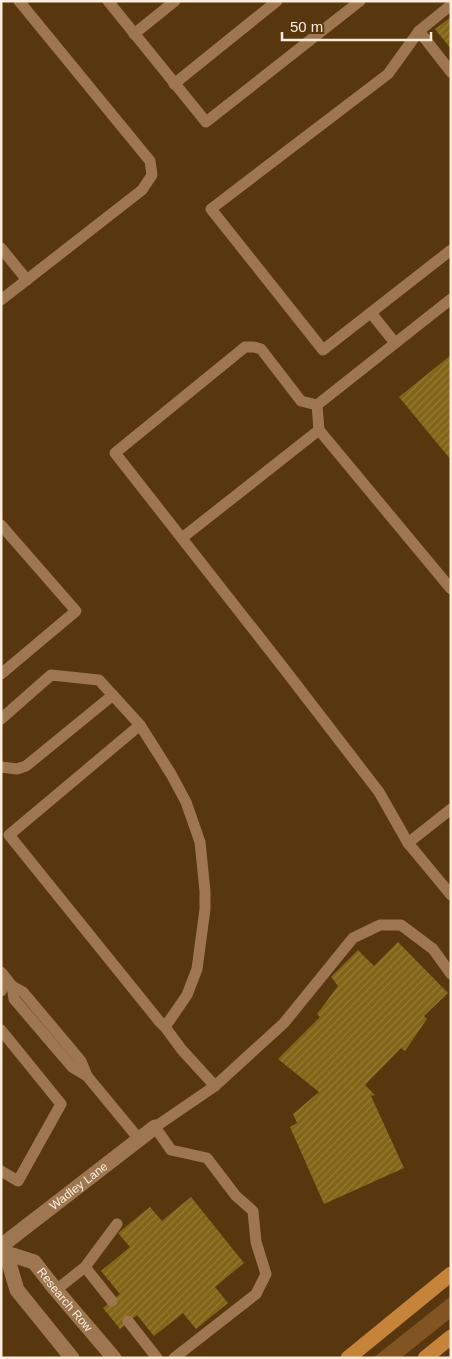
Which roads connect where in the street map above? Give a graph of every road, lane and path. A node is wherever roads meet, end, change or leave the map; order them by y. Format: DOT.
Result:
graph roads {
  1 [pos="19,1"];
  2 [pos="108,1"];
  3 [pos="175,1"];
  4 [pos="277,1"];
  5 [pos="360,1"];
  6 [pos="451,6"];
  7 [pos="418,31"];
  8 [pos="134,34"];
  9 [pos="451,72"];
  10 [pos="174,84"];
  11 [pos="1,248"];
  12 [pos="451,250"];
  13 [pos="27,280"];
  14 [pos="451,298"];
  15 [pos="1,300"];
  16 [pos="371,313"];
  17 [pos="395,343"];
  18 [pos="317,406"];
  19 [pos="319,430"];
  20 [pos="1,526"];
  21 [pos="182,538"];
  22 [pos="451,590"];
  23 [pos="1,674"];
  24 [pos="113,695"];
  25 [pos="1,719"];
  26 [pos="140,725"];
  27 [pos="1,767"];
  28 [pos="451,809"];
  29 [pos="5,837"];
  30 [pos="408,843"];
  31 [pos="451,895"];
  32 [pos="451,974"];
  33 [pos="7,979"];
  34 [pos="1,991"];
  35 [pos="165,1027"];
  36 [pos="1,1030"];
  37 [pos="215,1086"];
  38 [pos="155,1127"];
  39 [pos="139,1139"];
  40 [pos="1,1171"];
  41 [pos="117,1224"];
  42 [pos="3,1249"];
  43 [pos="86,1266"];
  44 [pos="451,1274"];
  45 [pos="56,1290"];
  46 [pos="112,1301"];
  47 [pos="128,1321"];
  48 [pos="451,1337"];
  49 [pos="72,1358"];
  50 [pos="114,1358"];
  51 [pos="157,1358"];
  52 [pos="174,1358"];
  53 [pos="348,1358"];
  54 [pos="425,1358"];
  1 -- 13 [label="lane"];
  2 -- 8 [label="lane"];
  3 -- 8 [label="lane"];
  4 -- 10 [label="lane"];
  5 -- 10 [label="lane"];
  6 -- 7 [label="lane"];
  7 -- 9 [label="lane"];
  7 -- 16 [label="lane"];
  8 -- 10 [label="lane"];
  11 -- 13 [label="lane"];
  12 -- 16 [label="lane"];
  13 -- 15 [label="lane"];
  14 -- 17 [label="lane"];
  16 -- 17 [label="lane"];
  17 -- 18 [label="lane"];
  18 -- 19 [label="lane"];
  18 -- 21 [label="lane"];
  19 -- 21 [label="lane"];
  19 -- 22 [label="lane"];
  20 -- 23 [label="lane"];
  21 -- 30 [label="lane"];
  24 -- 25 [label="lane"];
  24 -- 26 [label="lane"];
  24 -- 27 [label="lane"];
  26 -- 29 [label="lane"];
  26 -- 35 [label="lane"];
  28 -- 30 [label="lane"];
  29 -- 35 [label="lane"];
  30 -- 31 [label="lane"];
  32 -- 37 [label="lane"];
  33 -- 34 [label="lane"];
  33 -- 39 [label="lane"];
  35 -- 37 [label="lane"];
  36 -- 40 [label="lane"];
  37 -- 38 [label="lane"];
  38 -- 39 [label="street, Wadley Lane"];
  38 -- 52 [label="lane"];
  39 -- 42 [label="street, Wadley Lane"];
  41 -- 43 [label="lane"];
  42 -- 45 [label="street, Research Row"];
  42 -- 49 [label="street"];
  43 -- 45 [label="lane"];
  43 -- 46 [label="lane"];
  44 -- 53 [label="main road"];
  45 -- 50 [label="street, Research Row"];
  47 -- 51 [label="lane"];
  48 -- 54 [label="main road"];
}
